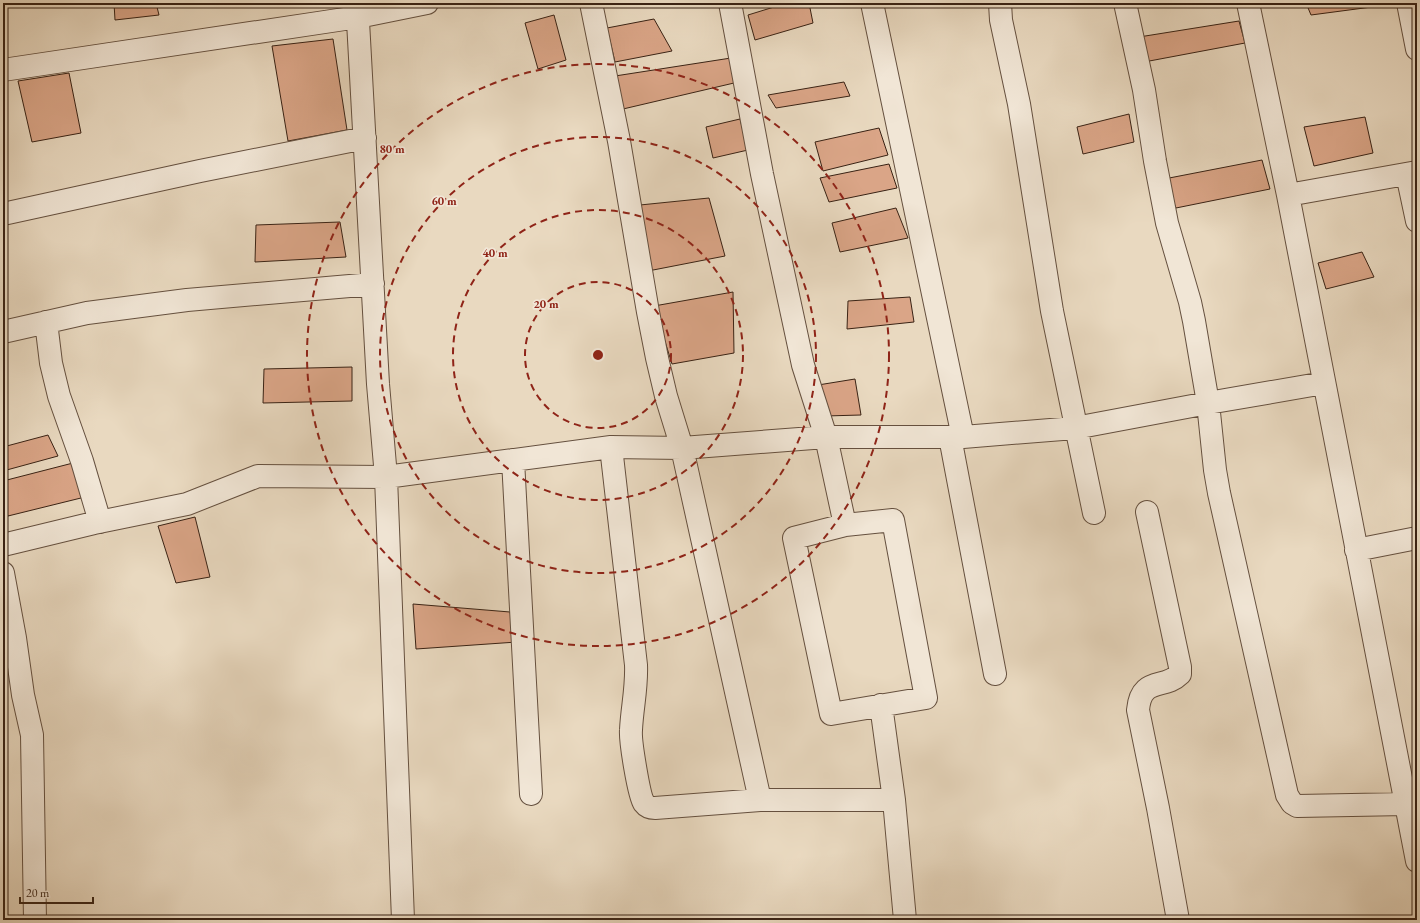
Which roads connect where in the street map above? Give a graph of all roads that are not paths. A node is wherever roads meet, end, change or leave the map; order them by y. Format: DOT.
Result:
graph roads {
  1 [pos="427,3"];
  2 [pos="591,3"];
  3 [pos="730,3"];
  4 [pos="872,3"];
  5 [pos="1000,3"];
  6 [pos="1124,3"];
  7 [pos="1248,3"];
  8 [pos="1408,3"];
  9 [pos="358,10"];
  10 [pos="1417,49"];
  11 [pos="3,70"];
  12 [pos="365,138"];
  13 [pos="1412,173"];
  14 [pos="1288,195"];
  15 [pos="3,214"];
  16 [pos="1417,222"];
  17 [pos="373,284"];
  18 [pos="46,322"];
  19 [pos="3,332"];
  20 [pos="1324,383"];
  21 [pos="1208,403"];
  22 [pos="1075,428"];
  23 [pos="826,437"];
  24 [pos="957,437"];
  25 [pos="611,447"];
  26 [pos="682,448"];
  27 [pos="513,460"];
  28 [pos="386,477"];
  29 [pos="1147,512"];
  30 [pos="1094,513"];
  31 [pos="100,522"];
  32 [pos="845,525"];
  33 [pos="1417,538"];
  34 [pos="3,545"];
  35 [pos="1356,550"];
  36 [pos="3,573"];
  37 [pos="995,674"];
  38 [pos="881,705"];
  39 [pos="531,794"];
  40 [pos="760,800"];
  41 [pos="894,800"];
  42 [pos="1406,804"];
  43 [pos="1417,861"];
  44 [pos="35,920"];
  45 [pos="403,920"];
  46 [pos="905,920"];
  47 [pos="1178,920"];
  1 -- 9 [label="street"];
  2 -- 26 [label="street"];
  3 -- 23 [label="street"];
  4 -- 24 [label="street"];
  5 -- 22 [label="street"];
  6 -- 21 [label="street"];
  7 -- 14 [label="street"];
  8 -- 10 [label="street"];
  9 -- 11 [label="street"];
  9 -- 12 [label="street"];
  12 -- 15 [label="street"];
  12 -- 17 [label="street"];
  13 -- 14 [label="street"];
  13 -- 16 [label="street"];
  14 -- 20 [label="street"];
  17 -- 18 [label="street"];
  17 -- 28 [label="street"];
  18 -- 19 [label="street"];
  18 -- 31 [label="street"];
  20 -- 21 [label="street"];
  20 -- 35 [label="street"];
  21 -- 22 [label="street"];
  21 -- 42 [label="street"];
  22 -- 24 [label="street"];
  22 -- 30 [label="street"];
  23 -- 24 [label="street"];
  23 -- 26 [label="street"];
  23 -- 32 [label="street"];
  24 -- 37 [label="street"];
  25 -- 26 [label="street"];
  25 -- 27 [label="street"];
  25 -- 40 [label="street"];
  26 -- 40 [label="street"];
  27 -- 28 [label="street"];
  27 -- 39 [label="street"];
  28 -- 31 [label="street"];
  28 -- 45 [label="street"];
  29 -- 47 [label="street"];
  31 -- 34 [label="street"];
  32 -- 38 [label="street"];
  32 -- 38 [label="street"];
  33 -- 35 [label="street"];
  35 -- 42 [label="street"];
  36 -- 44 [label="street"];
  38 -- 41 [label="street"];
  40 -- 41 [label="street"];
  41 -- 46 [label="street"];
  42 -- 43 [label="street"];
}
